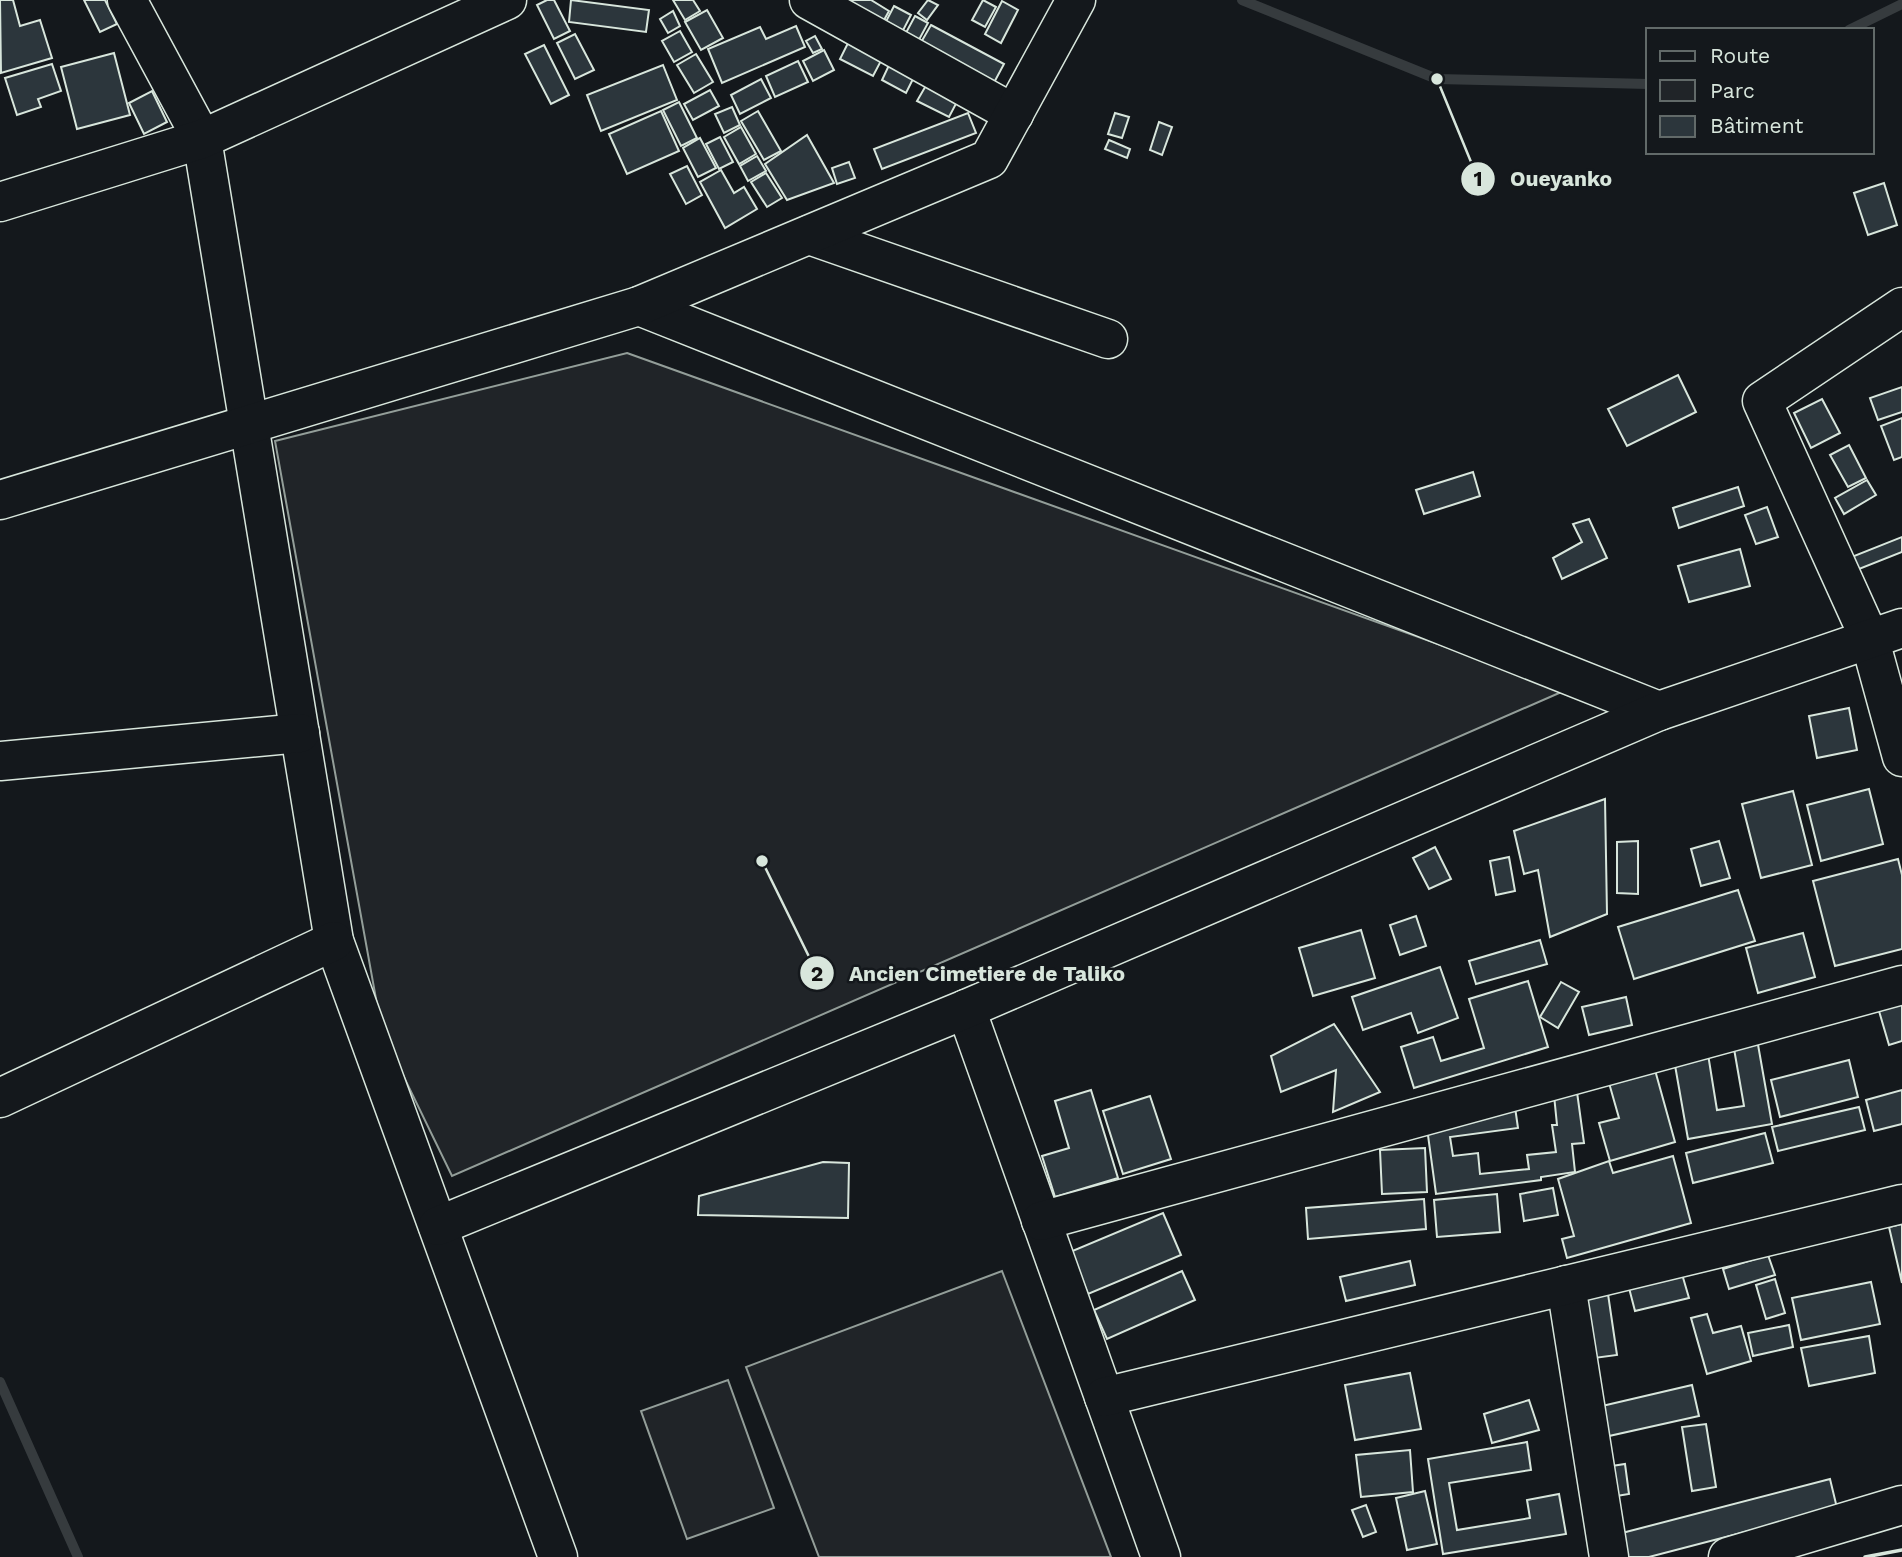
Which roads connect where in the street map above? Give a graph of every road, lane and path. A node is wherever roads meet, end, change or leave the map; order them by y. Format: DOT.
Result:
graph roads {
  1 [pos="127,0"];
  2 [pos="507,0"];
  3 [pos="809,0"];
  4 [pos="1076,0"];
  5 [pos="1014,114"];
  6 [pos="202,139"];
  7 [pos="3,191"];
  8 [pos="809,235"];
  9 [pos="639,306"];
  10 [pos="1902,307"];
  11 [pos="1108,339"];
  12 [pos="249,424"];
  13 [pos="0,500"];
  14 [pos="1891,636"];
  15 [pos="1659,711"];
  16 [pos="300,733"];
  17 [pos="1902,757"];
  18 [pos="0,761"];
  19 [pos="334,941"];
  20 [pos="1902,985"];
  21 [pos="966,1009"];
  22 [pos="0,1098"];
  23 [pos="1902,1204"];
  24 [pos="1041,1220"];
  25 [pos="438,1226"];
  26 [pos="1566,1285"];
  27 [pos="1104,1397"];
  28 [pos="1902,1505"];
  29 [pos="558,1557"];
  30 [pos="1161,1557"];
  31 [pos="1609,1557"];
  32 [pos="1728,1557"];
  1 -- 6 [label="street"];
  2 -- 6 [label="street"];
  3 -- 5 [label="street"];
  4 -- 5 [label="street"];
  5 -- 8 [label="street"];
  6 -- 7 [label="street"];
  6 -- 12 [label="street"];
  8 -- 9 [label="street"];
  8 -- 11 [label="street"];
  9 -- 12 [label="street"];
  9 -- 15 [label="street"];
  10 -- 14 [label="street"];
  12 -- 13 [label="street"];
  12 -- 16 [label="street"];
  14 -- 15 [label="street"];
  14 -- 17 [label="street"];
  15 -- 21 [label="street"];
  16 -- 18 [label="street"];
  16 -- 19 [label="street"];
  19 -- 22 [label="street"];
  19 -- 25 [label="street"];
  20 -- 24 [label="street"];
  21 -- 24 [label="street"];
  21 -- 25 [label="street"];
  23 -- 26 [label="street"];
  24 -- 27 [label="street"];
  25 -- 29 [label="street"];
  26 -- 27 [label="street"];
  26 -- 31 [label="street"];
  27 -- 30 [label="street"];
  28 -- 32 [label="street"];
}
